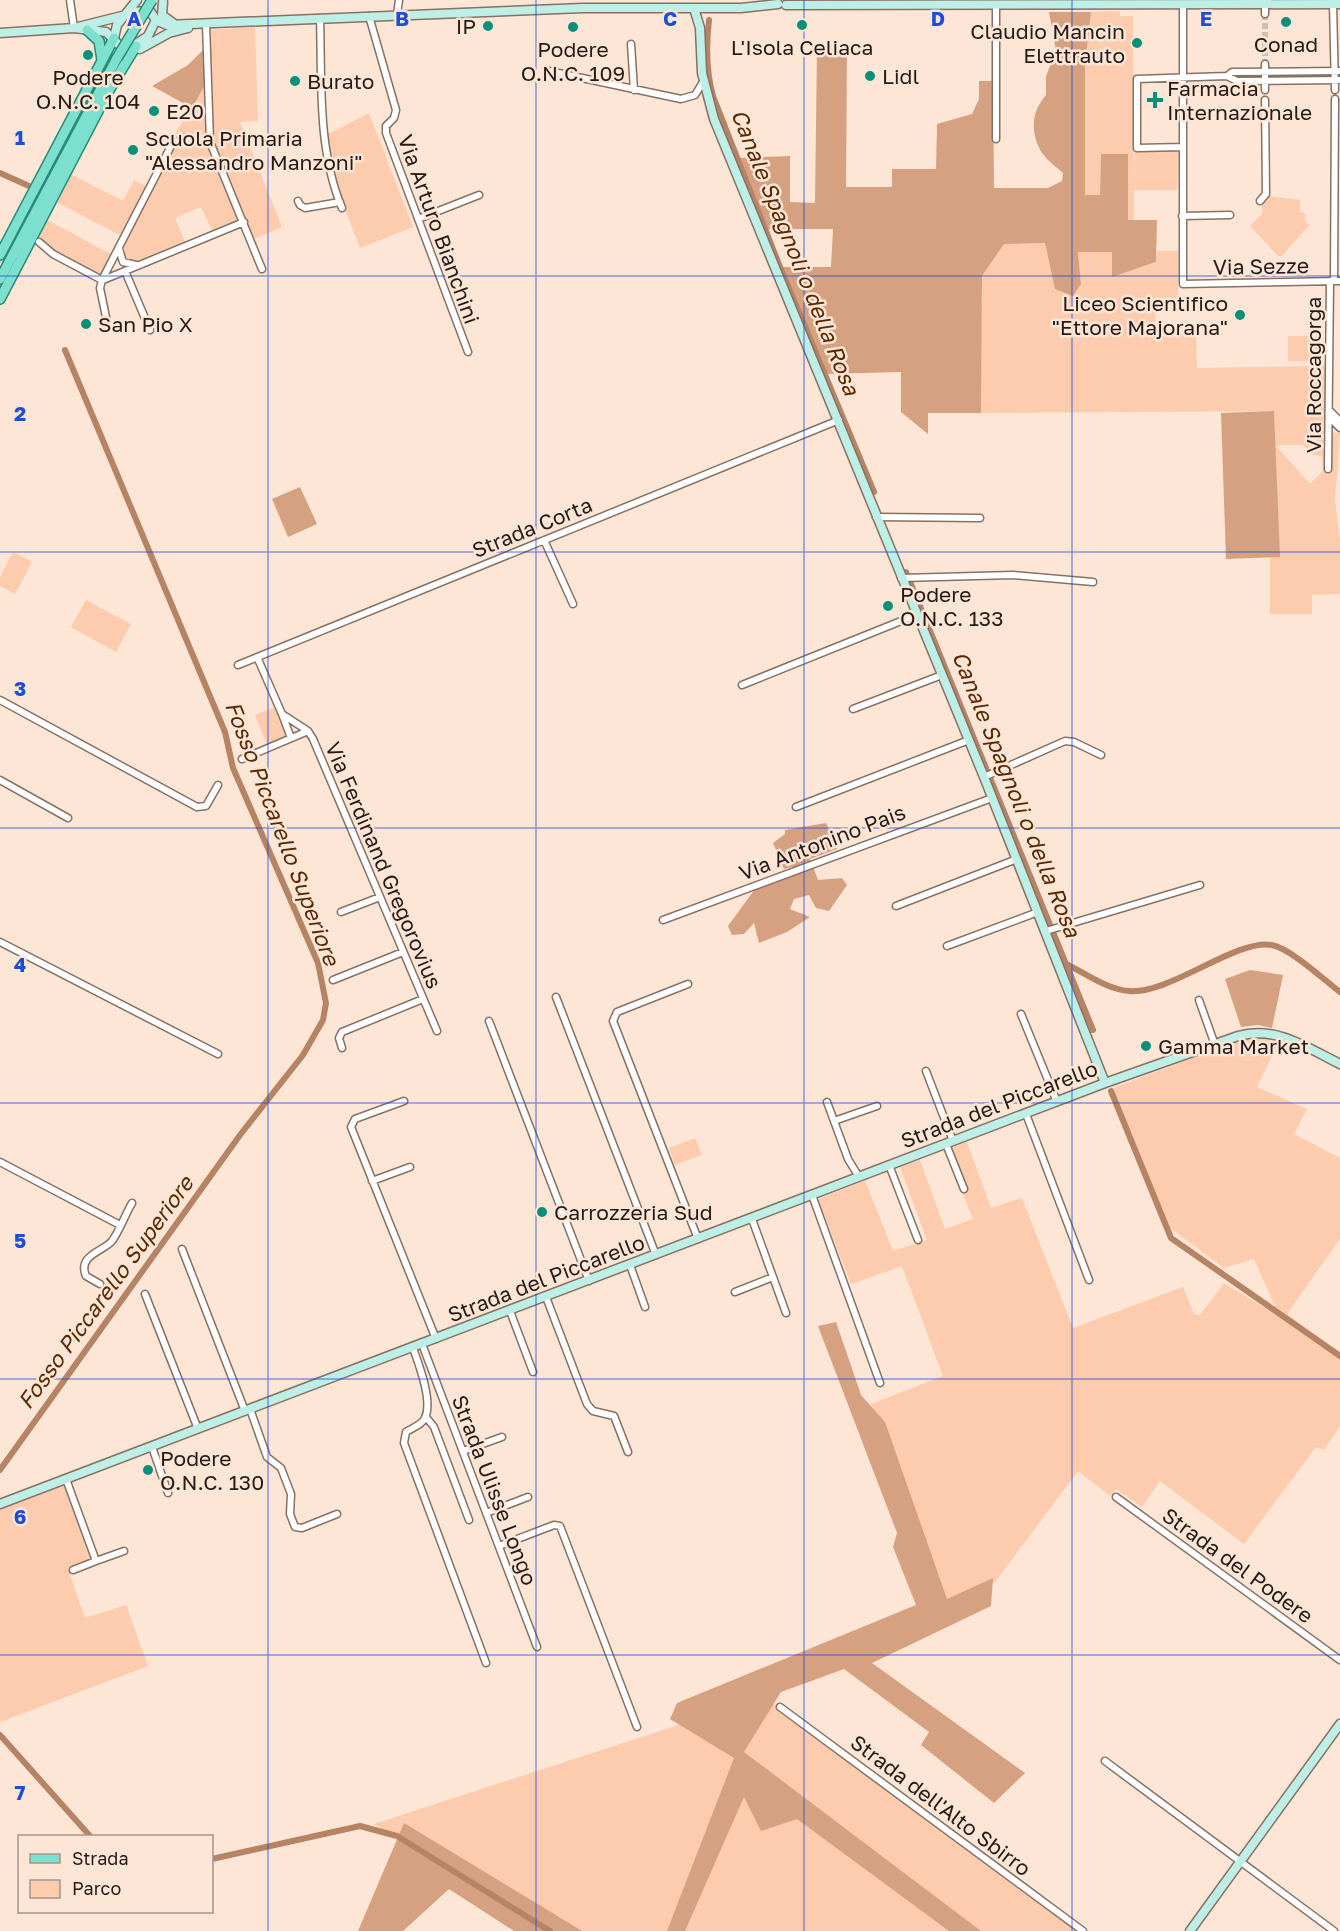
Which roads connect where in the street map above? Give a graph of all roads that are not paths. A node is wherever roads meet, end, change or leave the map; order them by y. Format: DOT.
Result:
graph roads {
  1 [pos="70,0"];
  2 [pos="136,0"];
  3 [pos="152,0"];
  4 [pos="399,0"];
  5 [pos="764,0"];
  6 [pos="808,0"];
  7 [pos="164,1"];
  8 [pos="782,2"];
  9 [pos="1112,2"];
  10 [pos="583,4"];
  11 [pos="677,4"];
  12 [pos="721,4"];
  13 [pos="1183,4"];
  14 [pos="1265,4"];
  15 [pos="1336,4"];
  16 [pos="827,5"];
  17 [pos="996,5"];
  18 [pos="694,8"];
  19 [pos="709,8"];
  20 [pos="741,8"];
  21 [pos="128,13"];
  22 [pos="1265,14"];
  23 [pos="396,15"];
  24 [pos="369,16"];
  25 [pos="155,18"];
  26 [pos="320,18"];
  27 [pos="110,20"];
  28 [pos="206,24"];
  29 [pos="74,28"];
  30 [pos="176,28"];
  31 [pos="700,28"];
  32 [pos="87,30"];
  33 [pos="0,33"];
  34 [pos="150,34"];
  35 [pos="114,38"];
  36 [pos="632,44"];
  37 [pos="136,46"];
  38 [pos="130,56"];
  39 [pos="102,60"];
  40 [pos="1265,68"];
  41 [pos="549,71"];
  42 [pos="1338,71"];
  43 [pos="1184,76"];
  44 [pos="1227,76"];
  45 [pos="1338,80"];
  46 [pos="1265,81"];
  47 [pos="703,82"];
  48 [pos="634,90"];
  49 [pos="1265,90"];
  50 [pos="1335,90"];
  51 [pos="1335,99"];
  52 [pos="1265,100"];
  53 [pos="996,139"];
  54 [pos="210,142"];
  55 [pos="1182,147"];
  56 [pos="328,164"];
  57 [pos="289,167"];
  58 [pos="478,195"];
  59 [pos="298,201"];
  60 [pos="1260,201"];
  61 [pos="1230,215"];
  62 [pos="1182,216"];
  63 [pos="418,219"];
  64 [pos="244,222"];
  65 [pos="36,238"];
  66 [pos="119,248"];
  67 [pos="0,255"];
  68 [pos="145,263"];
  69 [pos="262,269"];
  70 [pos="125,271"];
  71 [pos="0,279"];
  72 [pos="102,280"];
  73 [pos="1334,281"];
  74 [pos="0,299"];
  75 [pos="107,322"];
  76 [pos="150,330"];
  77 [pos="468,352"];
  78 [pos="1329,413"];
  79 [pos="839,420"];
  80 [pos="1340,421"];
  81 [pos="1340,428"];
  82 [pos="1328,469"];
  83 [pos="876,517"];
  84 [pos="980,518"];
  85 [pos="544,540"];
  86 [pos="900,578"];
  87 [pos="1093,582"];
  88 [pos="573,604"];
  89 [pos="916,615"];
  90 [pos="257,657"];
  91 [pos="238,665"];
  92 [pos="942,675"];
  93 [pos="742,685"];
  94 [pos="0,700"];
  95 [pos="853,709"];
  96 [pos="282,714"];
  97 [pos="308,731"];
  98 [pos="291,738"];
  99 [pos="969,740"];
  100 [pos="1101,755"];
  101 [pos="242,759"];
  102 [pos="984,777"];
  103 [pos="0,780"];
  104 [pos="218,785"];
  105 [pos="992,798"];
  106 [pos="796,807"];
  107 [pos="68,818"];
  108 [pos="1017,859"];
  109 [pos="1200,885"];
  110 [pos="380,897"];
  111 [pos="896,906"];
  112 [pos="341,912"];
  113 [pos="1038,912"];
  114 [pos="663,920"];
  115 [pos="1046,931"];
  116 [pos="0,942"];
  117 [pos="947,946"];
  118 [pos="403,952"];
  119 [pos="333,980"];
  120 [pos="688,984"];
  121 [pos="556,997"];
  122 [pos="423,999"];
  123 [pos="1199,1000"];
  124 [pos="1021,1014"];
  125 [pos="489,1021"];
  126 [pos="437,1031"];
  127 [pos="1215,1045"];
  128 [pos="342,1048"];
  129 [pos="218,1054"];
  130 [pos="1340,1064"];
  131 [pos="926,1071"];
  132 [pos="1105,1083"];
  133 [pos="404,1101"];
  134 [pos="827,1102"];
  135 [pos="1057,1102"];
  136 [pos="877,1106"];
  137 [pos="1026,1114"];
  138 [pos="834,1121"];
  139 [pos="950,1142"];
  140 [pos="0,1162"];
  141 [pos="889,1165"];
  142 [pos="410,1167"];
  143 [pos="859,1177"];
  144 [pos="372,1181"];
  145 [pos="964,1189"];
  146 [pos="812,1195"];
  147 [pos="132,1203"];
  148 [pos="752,1219"];
  149 [pos="120,1224"];
  150 [pos="698,1239"];
  151 [pos="918,1240"];
  152 [pos="182,1249"];
  153 [pos="656,1256"];
  154 [pos="630,1265"];
  155 [pos="773,1277"];
  156 [pos="1089,1280"];
  157 [pos="589,1281"];
  158 [pos="100,1284"];
  159 [pos="735,1292"];
  160 [pos="145,1294"];
  161 [pos="546,1297"];
  162 [pos="645,1307"];
  163 [pos="510,1311"];
  164 [pos="786,1313"];
  165 [pos="436,1339"];
  166 [pos="422,1344"];
  167 [pos="413,1348"];
  168 [pos="533,1371"];
  169 [pos="880,1383"];
  170 [pos="248,1410"];
  171 [pos="426,1418"];
  172 [pos="198,1430"];
  173 [pos="502,1437"];
  174 [pos="152,1447"];
  175 [pos="463,1451"];
  176 [pos="628,1452"];
  177 [pos="66,1479"];
  178 [pos="168,1493"];
  179 [pos="528,1497"];
  180 [pos="1116,1497"];
  181 [pos="0,1504"];
  182 [pos="486,1513"];
  183 [pos="337,1514"];
  184 [pos="469,1520"];
  185 [pos="499,1546"];
  186 [pos="124,1551"];
  187 [pos="96,1561"];
  188 [pos="73,1570"];
  189 [pos="537,1647"];
  190 [pos="1340,1660"];
  191 [pos="486,1663"];
  192 [pos="780,1707"];
  193 [pos="1340,1725"];
  194 [pos="637,1727"];
  195 [pos="1105,1761"];
  196 [pos="1240,1860"];
  197 [pos="1083,1931"];
  198 [pos="1190,1931"];
  199 [pos="1334,1931"];
  1 -- 29 [label="street"];
  2 -- 21 [label="street"];
  2 -- 27 [label="street"];
  3 -- 71 [label="main road, bridge"];
  4 -- 23 [label="street"];
  5 -- 20 [label="street"];
  6 -- 16 [label="street"];
  7 -- 25 [label="street"];
  7 -- 30 [label="street"];
  8 -- 16 [label="street"];
  8 -- 20 [label="street"];
  9 -- 13 [label="street"];
  9 -- 17 [label="street"];
  10 -- 11 [label="street"];
  10 -- 23 [label="street"];
  11 -- 18 [label="street"];
  12 -- 19 [label="street"];
  12 -- 20 [label="street"];
  13 -- 14 [label="street"];
  13 -- 43 [label="street"];
  14 -- 15 [label="street"];
  14 -- 22 [label="street"];
  15 -- 42 [label="street"];
  16 -- 17 [label="street"];
  17 -- 53 [label="street"];
  18 -- 19 [label="street"];
  18 -- 31 [label="street"];
  19 -- 31 [label="street"];
  21 -- 25 [label="street"];
  21 -- 27 [label="street"];
  21 -- 35 [label="street"];
  23 -- 24 [label="street"];
  24 -- 26 [label="street"];
  24 -- 63 [label="street, Via Arturo Bianchini"];
  25 -- 30 [label="street"];
  25 -- 34 [label="street"];
  26 -- 28 [label="street"];
  26 -- 56 [label="street"];
  27 -- 29 [label="street"];
  28 -- 30 [label="street"];
  28 -- 54 [label="street"];
  29 -- 32 [label="street"];
  29 -- 33 [label="street"];
  30 -- 34 [label="street"];
  30 -- 38 [label="street"];
  31 -- 47 [label="street"];
  32 -- 35 [label="street"];
  32 -- 39 [label="main road"];
  34 -- 37 [label="street"];
  35 -- 37 [label="street"];
  35 -- 39 [label="main road"];
  36 -- 48 [label="street"];
  37 -- 38 [label="main road"];
  38 -- 65 [label="main road"];
  39 -- 67 [label="main road"];
  40 -- 42 [label="street"];
  40 -- 44 [label="street"];
  40 -- 46 [label="street"];
  41 -- 48 [label="street"];
  42 -- 45 [label="street"];
  43 -- 44 [label="street"];
  43 -- 55 [label="street"];
  43 -- 55 [label="street"];
  44 -- 46 [label="street"];
  45 -- 46 [label="street"];
  45 -- 50 [label="street"];
  46 -- 49 [label="street"];
  47 -- 48 [label="street"];
  47 -- 79 [label="street"];
  51 -- 73 [label="street, Via Roccagorga"];
  52 -- 60 [label="street"];
  54 -- 64 [label="street"];
  54 -- 66 [label="street"];
  55 -- 62 [label="street"];
  56 -- 57 [label="street"];
  56 -- 59 [label="street"];
  58 -- 63 [label="street"];
  61 -- 62 [label="street"];
  62 -- 73 [label="street, Via Sezze"];
  63 -- 77 [label="street, Via Arturo Bianchini"];
  64 -- 68 [label="street"];
  64 -- 69 [label="street"];
  65 -- 72 [label="street"];
  65 -- 74 [label="main road"];
  66 -- 68 [label="street"];
  66 -- 72 [label="street"];
  68 -- 70 [label="street"];
  70 -- 72 [label="street"];
  70 -- 76 [label="street"];
  72 -- 75 [label="street"];
  73 -- 78 [label="street, Via Roccagorga"];
  78 -- 80 [label="street"];
  78 -- 81 [label="street"];
  78 -- 82 [label="street, Via Roccagorga"];
  79 -- 83 [label="street"];
  79 -- 85 [label="street, Strada Corta"];
  83 -- 84 [label="street"];
  83 -- 86 [label="street"];
  85 -- 88 [label="street"];
  85 -- 90 [label="street, Strada Corta"];
  86 -- 87 [label="street"];
  86 -- 89 [label="street"];
  89 -- 92 [label="street"];
  89 -- 93 [label="street"];
  90 -- 91 [label="street, Strada Corta"];
  90 -- 96 [label="street"];
  92 -- 95 [label="street"];
  92 -- 99 [label="street"];
  94 -- 104 [label="street"];
  96 -- 97 [label="street, Via Ferdinand Gregorovius"];
  96 -- 98 [label="street"];
  97 -- 98 [label="street"];
  97 -- 110 [label="street, Via Ferdinand Gregorovius"];
  98 -- 101 [label="street"];
  99 -- 102 [label="street"];
  99 -- 106 [label="street"];
  100 -- 102 [label="street"];
  102 -- 105 [label="street"];
  103 -- 107 [label="street"];
  105 -- 108 [label="street"];
  105 -- 114 [label="street, Via Antonino Pais"];
  108 -- 111 [label="street"];
  108 -- 113 [label="street"];
  109 -- 115 [label="street"];
  110 -- 112 [label="street"];
  110 -- 118 [label="street, Via Ferdinand Gregorovius"];
  113 -- 115 [label="street"];
  113 -- 117 [label="street"];
  115 -- 132 [label="street"];
  116 -- 129 [label="street"];
  118 -- 119 [label="street"];
  118 -- 122 [label="street, Via Ferdinand Gregorovius"];
  120 -- 150 [label="street"];
  121 -- 153 [label="street"];
  122 -- 126 [label="street, Via Ferdinand Gregorovius"];
  122 -- 128 [label="street"];
  123 -- 127 [label="street"];
  124 -- 135 [label="street"];
  125 -- 157 [label="street"];
  127 -- 130 [label="street, Strada del Piccarello"];
  127 -- 132 [label="street, Strada del Piccarello"];
  131 -- 139 [label="street"];
  132 -- 135 [label="street, Strada del Piccarello"];
  133 -- 144 [label="street"];
  134 -- 138 [label="street"];
  135 -- 137 [label="street, Strada del Piccarello"];
  136 -- 138 [label="street"];
  137 -- 139 [label="street, Strada del Piccarello"];
  137 -- 156 [label="street"];
  138 -- 143 [label="street"];
  139 -- 141 [label="street, Strada del Piccarello"];
  139 -- 145 [label="street"];
  140 -- 149 [label="street"];
  141 -- 143 [label="street, Strada del Piccarello"];
  141 -- 151 [label="street"];
  142 -- 144 [label="street"];
  143 -- 146 [label="street, Strada del Piccarello"];
  144 -- 165 [label="street"];
  146 -- 148 [label="street, Strada del Piccarello"];
  146 -- 169 [label="street"];
  147 -- 149 [label="street"];
  148 -- 150 [label="street, Strada del Piccarello"];
  148 -- 155 [label="street"];
  149 -- 158 [label="street"];
  150 -- 153 [label="street, Strada del Piccarello"];
  152 -- 170 [label="street"];
  153 -- 154 [label="street, Strada del Piccarello"];
  154 -- 157 [label="street, Strada del Piccarello"];
  154 -- 162 [label="street"];
  155 -- 159 [label="street"];
  155 -- 164 [label="street"];
  157 -- 161 [label="street, Strada del Piccarello"];
  160 -- 172 [label="street"];
  161 -- 163 [label="street, Strada del Piccarello"];
  161 -- 176 [label="street"];
  163 -- 165 [label="street, Strada del Piccarello"];
  163 -- 168 [label="street"];
  165 -- 166 [label="street, Strada del Piccarello"];
  166 -- 167 [label="street, Strada del Piccarello"];
  166 -- 175 [label="street, Strada Ulisse Longo"];
  167 -- 170 [label="street, Strada del Piccarello"];
  167 -- 171 [label="street"];
  170 -- 172 [label="street, Strada del Piccarello"];
  170 -- 183 [label="street"];
  171 -- 184 [label="street"];
  171 -- 191 [label="street"];
  172 -- 174 [label="street, Strada del Piccarello"];
  173 -- 175 [label="street"];
  174 -- 177 [label="street, Strada del Piccarello"];
  174 -- 178 [label="street"];
  175 -- 182 [label="street, Strada Ulisse Longo"];
  177 -- 181 [label="street, Strada del Piccarello"];
  177 -- 187 [label="street"];
  179 -- 182 [label="street"];
  180 -- 190 [label="street, Strada del Podere"];
  182 -- 185 [label="street, Strada Ulisse Longo"];
  185 -- 189 [label="street, Strada Ulisse Longo"];
  185 -- 194 [label="street"];
  186 -- 187 [label="street"];
  187 -- 188 [label="street"];
  192 -- 197 [label="street, Strada dell'Alto Sbirro"];
  193 -- 196 [label="street"];
  195 -- 196 [label="street"];
  196 -- 198 [label="street"];
  196 -- 199 [label="street"];
}
